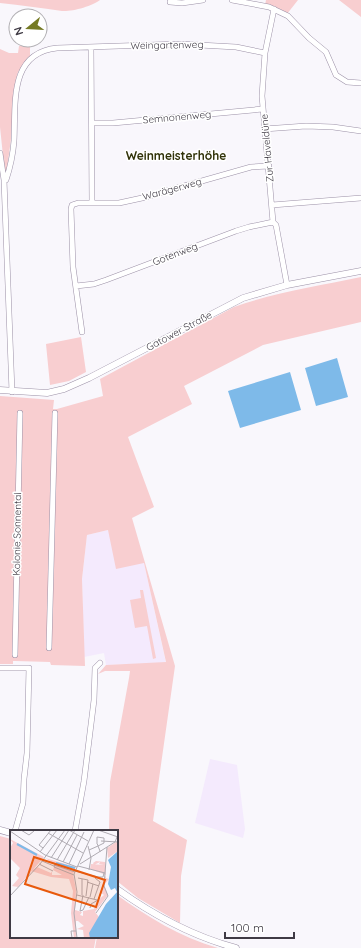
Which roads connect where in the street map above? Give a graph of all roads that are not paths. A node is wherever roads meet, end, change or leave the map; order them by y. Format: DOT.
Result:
graph roads {
  1 [pos="203,0"];
  2 [pos="232,0"];
  3 [pos="170,2"];
  4 [pos="274,9"];
  5 [pos="91,47"];
  6 [pos="265,53"];
  7 [pos="361,83"];
  8 [pos="263,109"];
  9 [pos="92,123"];
  10 [pos="264,129"];
  11 [pos="361,131"];
  12 [pos="0,153"];
  13 [pos="269,166"];
  14 [pos="4,180"];
  15 [pos="361,198"];
  16 [pos="92,203"];
  17 [pos="272,205"];
  18 [pos="273,222"];
  19 [pos="361,271"];
  20 [pos="287,285"];
  21 [pos="76,286"];
  22 [pos="82,332"];
  23 [pos="0,390"];
  24 [pos="12,392"];
  25 [pos="20,413"];
  26 [pos="55,413"];
  27 [pos="49,648"];
  28 [pos="15,655"];
  29 [pos="100,663"];
  30 [pos="0,668"];
  31 [pos="0,830"];
  32 [pos="16,830"];
  33 [pos="75,830"];
  34 [pos="10,833"];
  35 [pos="118,890"];
  36 [pos="236,948"];
  1 -- 3 [label="street"];
  2 -- 4 [label="street"];
  4 -- 6 [label="street, Zur Haveldüne"];
  4 -- 7 [label="street"];
  5 -- 6 [label="street, Weingartenweg"];
  5 -- 9 [label="street"];
  5 -- 14 [label="street, Weingartenweg"];
  6 -- 8 [label="street, Zur Haveldüne"];
  8 -- 9 [label="street, Semnonenweg"];
  8 -- 10 [label="street, Zur Haveldüne"];
  9 -- 16 [label="street"];
  10 -- 11 [label="street"];
  10 -- 13 [label="street, Zur Haveldüne"];
  12 -- 14 [label="street"];
  13 -- 16 [label="street, Warägerweg"];
  13 -- 17 [label="street, Zur Haveldüne"];
  14 -- 24 [label="street"];
  15 -- 17 [label="street"];
  16 -- 21 [label="street, Warägerweg"];
  17 -- 18 [label="street, Zur Haveldüne"];
  18 -- 20 [label="street, Zur Haveldüne"];
  18 -- 21 [label="street, Gotenweg"];
  19 -- 20 [label="main road, Gatower Straße"];
  20 -- 24 [label="main road, Gatower Straße"];
  21 -- 22 [label="street"];
  23 -- 24 [label="main road, Gatower Straße"];
  25 -- 28 [label="street, Kolonie Sonnental"];
  26 -- 27 [label="street"];
  29 -- 33 [label="street"];
  30 -- 32 [label="street"];
  31 -- 34 [label="main road"];
  35 -- 36 [label="main road"];
}
